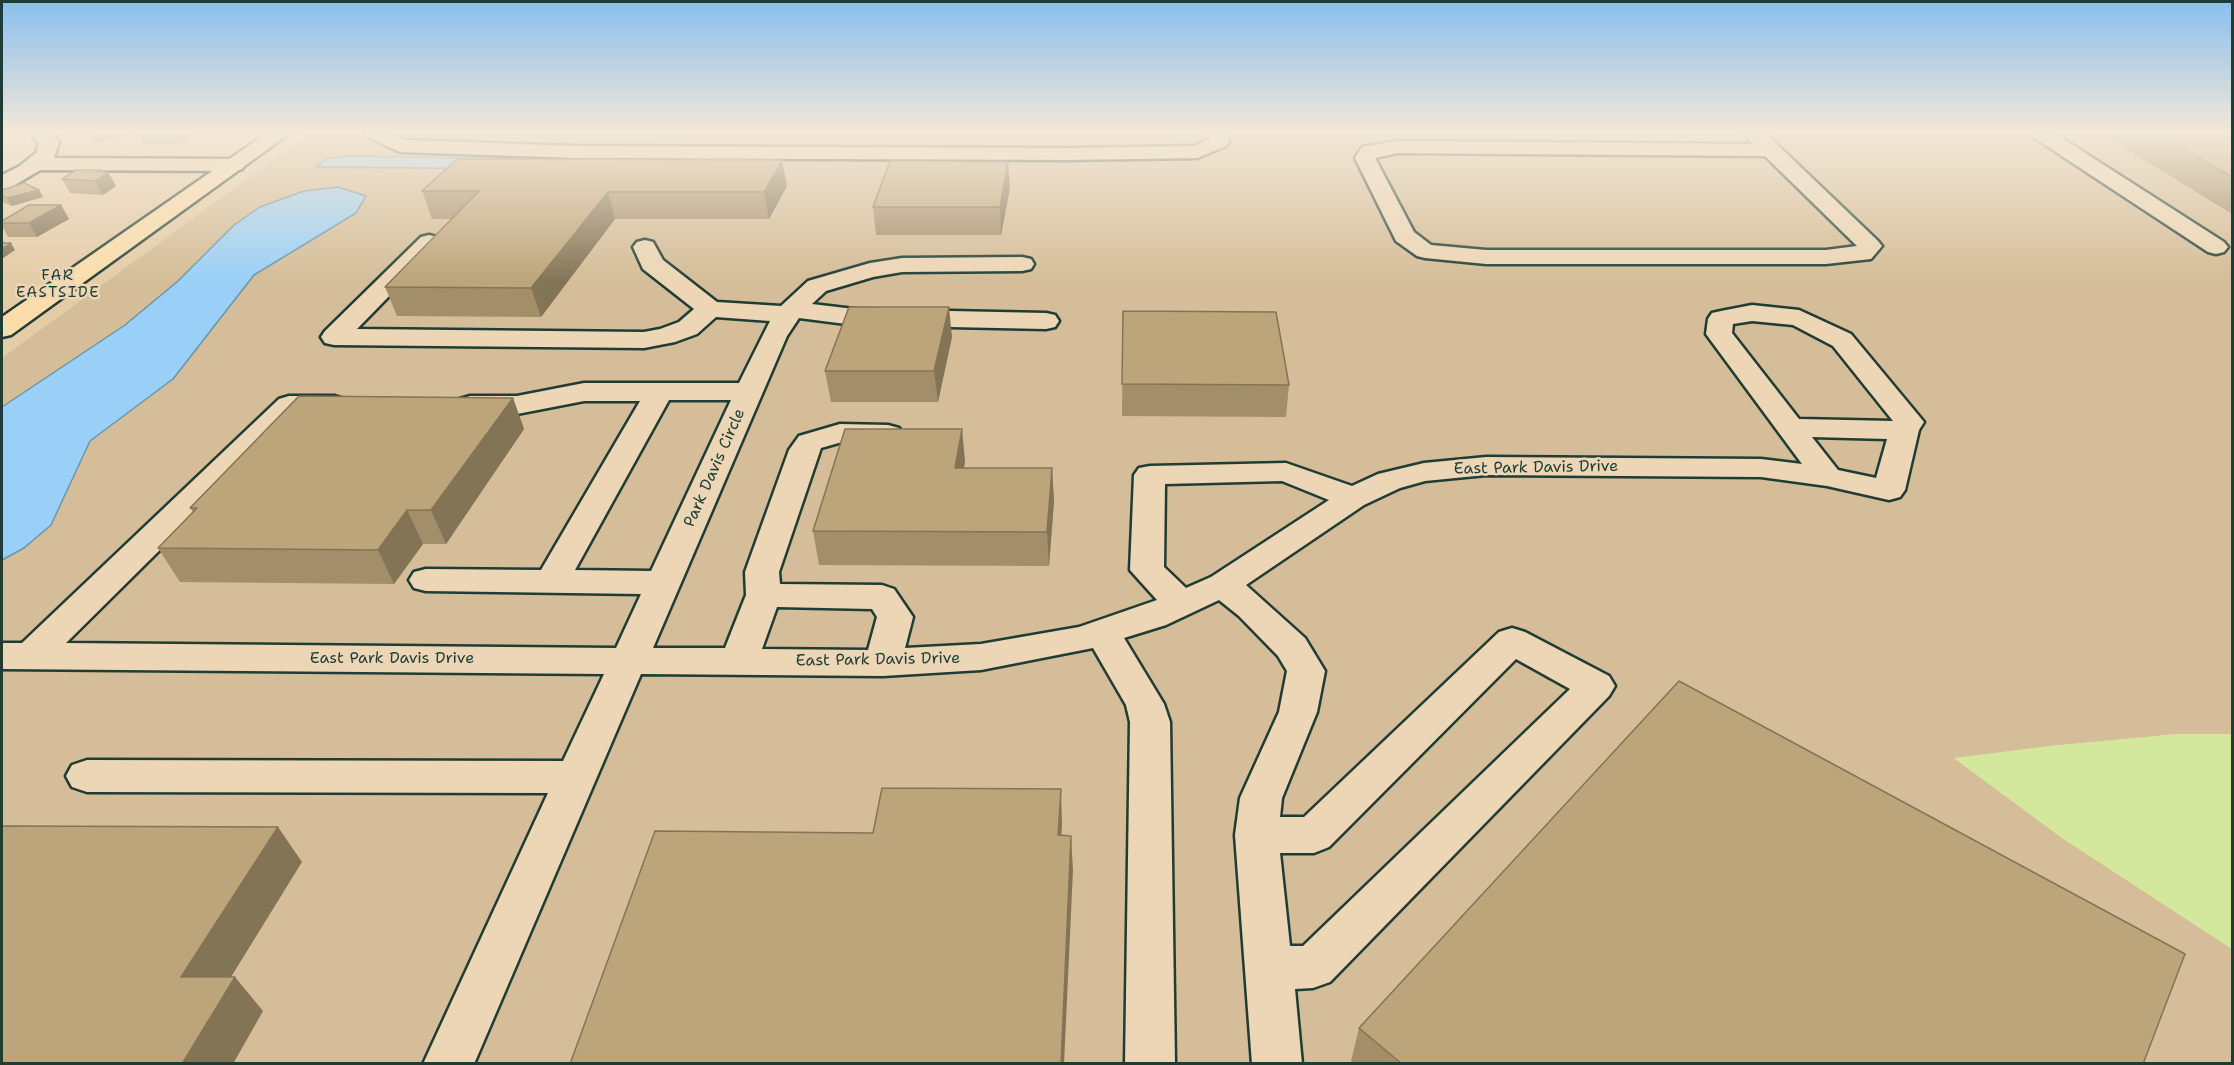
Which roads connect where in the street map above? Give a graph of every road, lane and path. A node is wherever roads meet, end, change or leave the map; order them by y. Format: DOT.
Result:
graph roads {
  1 [pos="210,183"];
  2 [pos="1377,183"];
  3 [pos="1804,183"];
  4 [pos="2117,183"];
  5 [pos="429,242"];
  6 [pos="645,247"];
  7 [pos="2216,247"];
  8 [pos="1022,264"];
  9 [pos="710,309"];
  10 [pos="790,312"];
  11 [pos="1046,321"];
  12 [pos="2,329"];
  13 [pos="749,391"];
  14 [pos="659,392"];
  15 [pos="357,405"];
  16 [pos="437,405"];
  17 [pos="1790,428"];
  18 [pos="1904,430"];
  19 [pos="918,434"];
  20 [pos="1827,477"];
  21 [pos="1353,498"];
  22 [pos="426,580"];
  23 [pos="552,580"];
  24 [pos="664,583"];
  25 [pos="1223,585"];
  26 [pos="764,595"];
  27 [pos="1182,604"];
  28 [pos="1102,633"];
  29 [pos="16,656"];
  30 [pos="630,660"];
  31 [pos="739,661"];
  32 [pos="883,663"];
  33 [pos="87,776"];
  34 [pos="577,777"];
  35 [pos="1257,835"];
  36 [pos="1268,968"];
  37 [pos="448,1064"];
  38 [pos="1150,1064"];
  39 [pos="1277,1064"];
  1 -- 12 [label="main road"];
  2 -- 3 [label="street"];
  4 -- 7 [label="street"];
  5 -- 9 [label="street"];
  6 -- 9 [label="street"];
  8 -- 10 [label="street, Park Davis Circle"];
  9 -- 10 [label="street"];
  10 -- 11 [label="street"];
  10 -- 13 [label="street, Park Davis Circle"];
  13 -- 14 [label="street"];
  13 -- 24 [label="street, Park Davis Circle"];
  14 -- 16 [label="street"];
  14 -- 23 [label="street"];
  15 -- 29 [label="street"];
  17 -- 18 [label="street"];
  17 -- 18 [label="street"];
  17 -- 20 [label="street"];
  18 -- 20 [label="street, East Park Davis Drive"];
  19 -- 26 [label="street"];
  20 -- 21 [label="street, East Park Davis Drive"];
  21 -- 25 [label="street, East Park Davis Drive"];
  21 -- 27 [label="street"];
  22 -- 23 [label="street"];
  23 -- 24 [label="street"];
  24 -- 30 [label="street, Park Davis Circle"];
  25 -- 27 [label="street, East Park Davis Drive"];
  25 -- 35 [label="street"];
  26 -- 31 [label="street"];
  26 -- 32 [label="street"];
  27 -- 28 [label="street, East Park Davis Drive"];
  28 -- 32 [label="street, East Park Davis Drive"];
  28 -- 38 [label="street"];
  29 -- 30 [label="street, East Park Davis Drive"];
  30 -- 31 [label="street, East Park Davis Drive"];
  30 -- 34 [label="street, Park Davis Circle"];
  31 -- 32 [label="street, East Park Davis Drive"];
  33 -- 34 [label="street"];
  34 -- 37 [label="street, Park Davis Circle"];
  35 -- 36 [label="street"];
  35 -- 36 [label="street"];
  36 -- 39 [label="street"];
}
